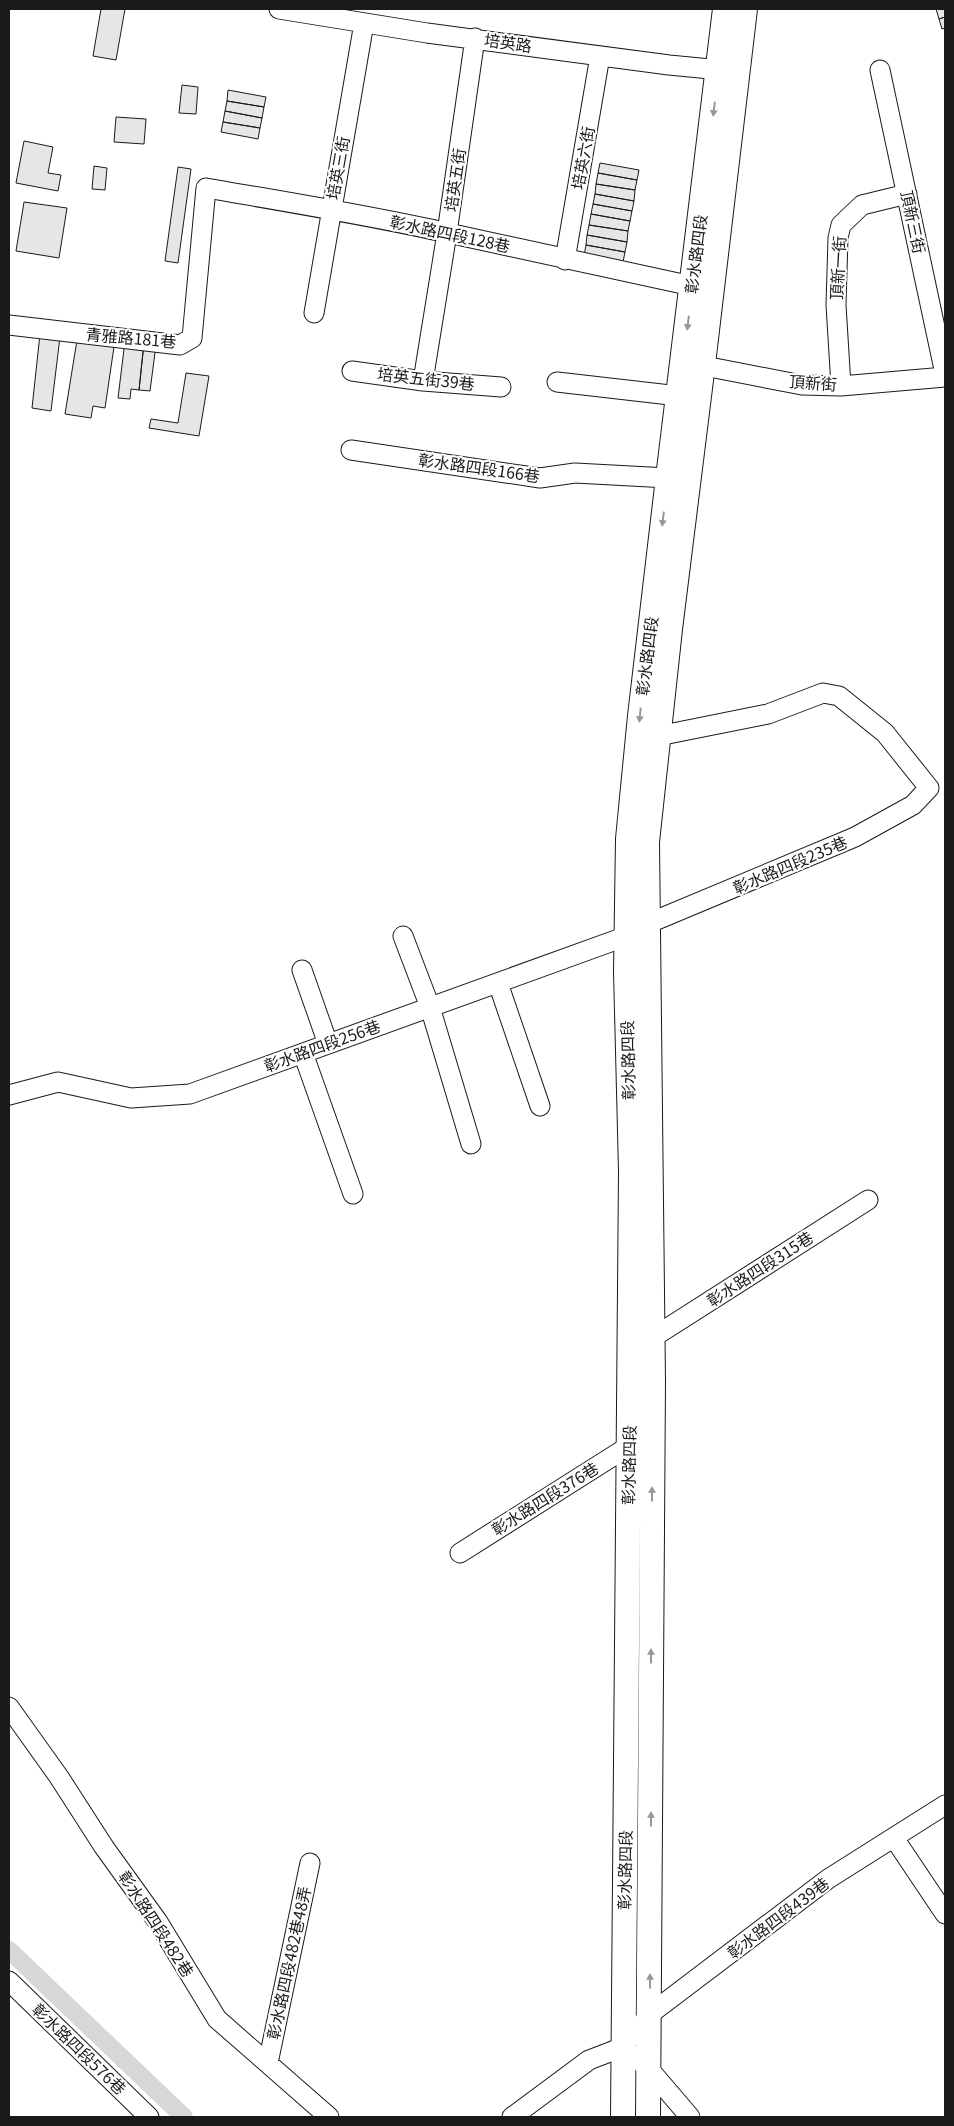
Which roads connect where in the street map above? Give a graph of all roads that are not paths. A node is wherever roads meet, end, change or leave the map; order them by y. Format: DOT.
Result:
graph roads {
  1 [pos="279,9"];
  2 [pos="726,9"];
  3 [pos="744,9"];
  4 [pos="364,23"];
  5 [pos="475,38"];
  6 [pos="600,56"];
  7 [pos="728,70"];
  8 [pos="880,70"];
  9 [pos="206,188"];
  10 [pos="907,194"];
  11 [pos="331,209"];
  12 [pos="447,232"];
  13 [pos="565,260"];
  14 [pos="692,286"];
  15 [pos="314,313"];
  16 [pos="9,326"];
  17 [pos="693,363"];
  18 [pos="352,371"];
  19 [pos="945,376"];
  20 [pos="423,381"];
  21 [pos="557,382"];
  22 [pos="841,386"];
  23 [pos="501,387"];
  24 [pos="678,396"];
  25 [pos="351,450"];
  26 [pos="668,478"];
  27 [pos="658,736"];
  28 [pos="937,791"];
  29 [pos="648,924"];
  30 [pos="403,936"];
  31 [pos="627,936"];
  32 [pos="302,970"];
  33 [pos="498,983"];
  34 [pos="430,1007"];
  35 [pos="328,1044"];
  36 [pos="303,1053"];
  37 [pos="9,1095"];
  38 [pos="540,1106"];
  39 [pos="471,1144"];
  40 [pos="354,1194"];
  41 [pos="868,1200"];
  42 [pos="652,1338"];
  43 [pos="641,1381"];
  44 [pos="629,1446"];
  45 [pos="460,1553"];
  46 [pos="9,1707"];
  47 [pos="944,1807"];
  48 [pos="894,1838"];
  49 [pos="310,1863"];
  50 [pos="945,1914"];
  51 [pos="9,1981"];
  52 [pos="650,2014"];
  53 [pos="623,2047"];
  54 [pos="268,2063"];
  55 [pos="649,2069"];
  56 [pos="149,2117"];
  57 [pos="329,2117"];
  58 [pos="512,2117"];
  59 [pos="623,2117"];
  60 [pos="648,2117"];
  61 [pos="690,2117"];
  1 -- 4 [label="street, 培英路"];
  2 -- 7 [label="main road, 彰水路四段"];
  3 -- 7 [label="main road, 彰水路四段"];
  4 -- 5 [label="street, 培英路"];
  4 -- 11 [label="street, 培英三街"];
  5 -- 6 [label="street, 培英路"];
  5 -- 12 [label="street, 培英五街"];
  6 -- 7 [label="street, 培英路"];
  6 -- 13 [label="street, 培英六街"];
  7 -- 14 [label="main road, 彰水路四段, one-way"];
  7 -- 17 [label="main road, 彰水路四段"];
  8 -- 10 [label="street, 頂新三街"];
  9 -- 11 [label="street, 彰水路四段128巷"];
  9 -- 16 [label="street, 青雅路181巷"];
  10 -- 19 [label="street, 頂新三街"];
  10 -- 22 [label="street, 頂新一街"];
  11 -- 12 [label="street, 彰水路四段128巷"];
  11 -- 15 [label="street, 培英三街"];
  12 -- 13 [label="street, 彰水路四段128巷"];
  12 -- 20 [label="street, 培英五街"];
  13 -- 14 [label="street, 彰水路四段128巷"];
  14 -- 17 [label="main road, 彰水路四段, one-way"];
  17 -- 22 [label="street, 頂新街"];
  17 -- 24 [label="main road, 彰水路四段"];
  17 -- 27 [label="main road, 彰水路四段"];
  18 -- 20 [label="street, 培英五街39巷"];
  19 -- 22 [label="street, 頂新街"];
  20 -- 23 [label="street, 培英五街39巷"];
  21 -- 24 [label="street"];
  24 -- 26 [label="main road, 彰水路四段"];
  25 -- 26 [label="street, 彰水路四段166巷"];
  26 -- 31 [label="main road, 彰水路四段, one-way"];
  27 -- 28 [label="street"];
  27 -- 29 [label="main road, 彰水路四段"];
  28 -- 29 [label="street, 彰水路四段235巷"];
  29 -- 31 [label="street, 彰水路四段235巷"];
  29 -- 42 [label="main road, 彰水路四段"];
  30 -- 34 [label="street"];
  31 -- 33 [label="street, 彰水路四段256巷"];
  31 -- 43 [label="main road, 彰水路四段"];
  32 -- 35 [label="street"];
  33 -- 34 [label="street, 彰水路四段256巷"];
  33 -- 38 [label="street"];
  34 -- 35 [label="street, 彰水路四段256巷"];
  34 -- 39 [label="street"];
  35 -- 36 [label="street, 彰水路四段256巷"];
  36 -- 37 [label="street, 彰水路四段256巷"];
  36 -- 40 [label="street"];
  41 -- 42 [label="street, 彰水路四段315巷"];
  42 -- 43 [label="main road, 彰水路四段"];
  43 -- 44 [label="main road, 彰水路四段"];
  52 -- 43 [label="main road, 彰水路四段, one-way"];
  44 -- 45 [label="street, 彰水路四段376巷"];
  44 -- 53 [label="main road, 彰水路四段"];
  46 -- 54 [label="street, 彰水路四段482巷"];
  47 -- 48 [label="street, 彰水路四段439巷"];
  48 -- 50 [label="street"];
  48 -- 52 [label="street, 彰水路四段439巷"];
  49 -- 54 [label="street, 彰水路四段482巷48弄"];
  51 -- 56 [label="street, 彰水路四段576巷"];
  52 -- 53 [label="street, 彰水路四段439巷"];
  52 -- 55 [label="main road, 彰水路四段"];
  53 -- 55 [label="street"];
  53 -- 58 [label="street"];
  53 -- 59 [label="main road, 彰水路四段"];
  54 -- 57 [label="street, 彰水路四段482巷"];
  55 -- 60 [label="main road, 彰水路四段"];
  55 -- 61 [label="street"];
}
